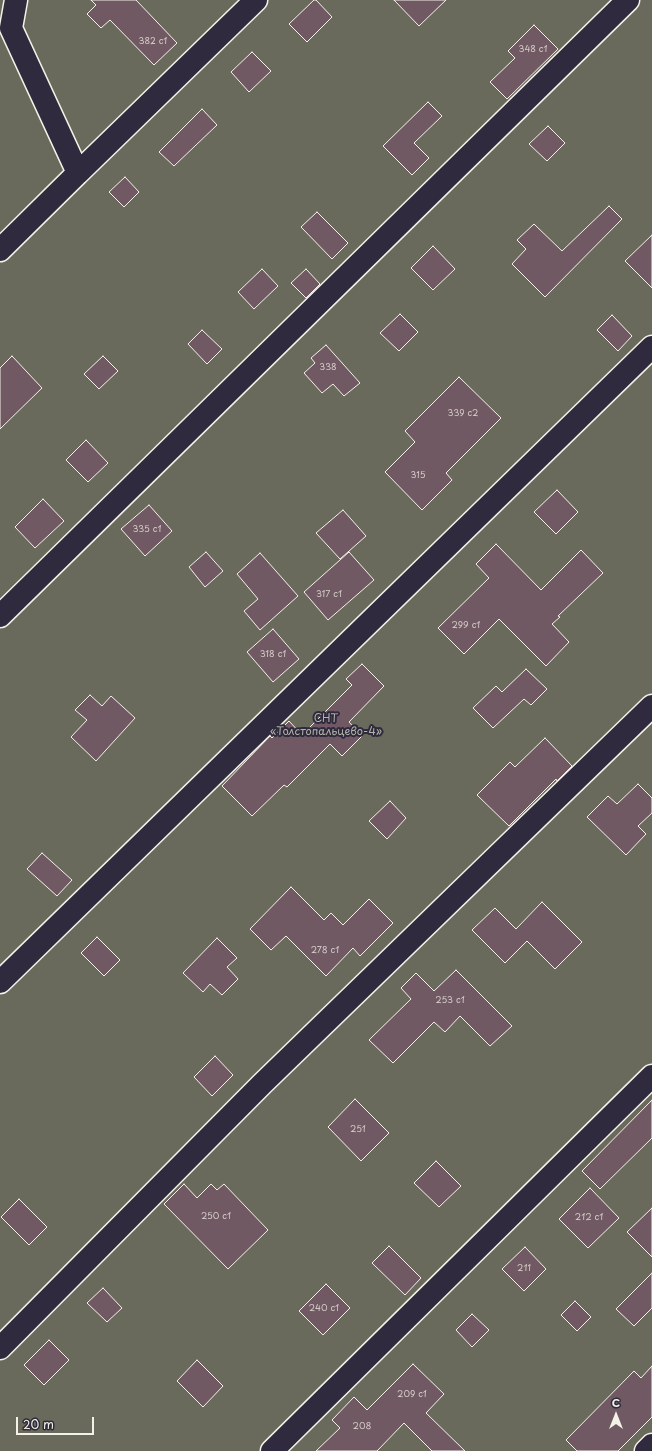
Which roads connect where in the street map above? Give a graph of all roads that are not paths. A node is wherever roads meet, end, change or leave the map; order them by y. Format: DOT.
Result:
graph roads {
  1 [pos="16,0"];
  2 [pos="256,0"];
  3 [pos="628,0"];
  4 [pos="78,173"];
  5 [pos="0,250"];
  6 [pos="652,347"];
  7 [pos="0,616"];
  8 [pos="652,706"];
  9 [pos="0,982"];
  10 [pos="652,1076"];
  11 [pos="0,1348"];
  12 [pos="652,1445"];
  13 [pos="272,1451"];
  14 [pos="646,1451"];
  1 -- 4 [label="lane"];
  2 -- 4 [label="lane"];
  3 -- 7 [label="lane"];
  4 -- 5 [label="lane"];
  6 -- 9 [label="lane"];
  8 -- 11 [label="lane"];
  10 -- 13 [label="lane"];
  12 -- 14 [label="lane"];
}
